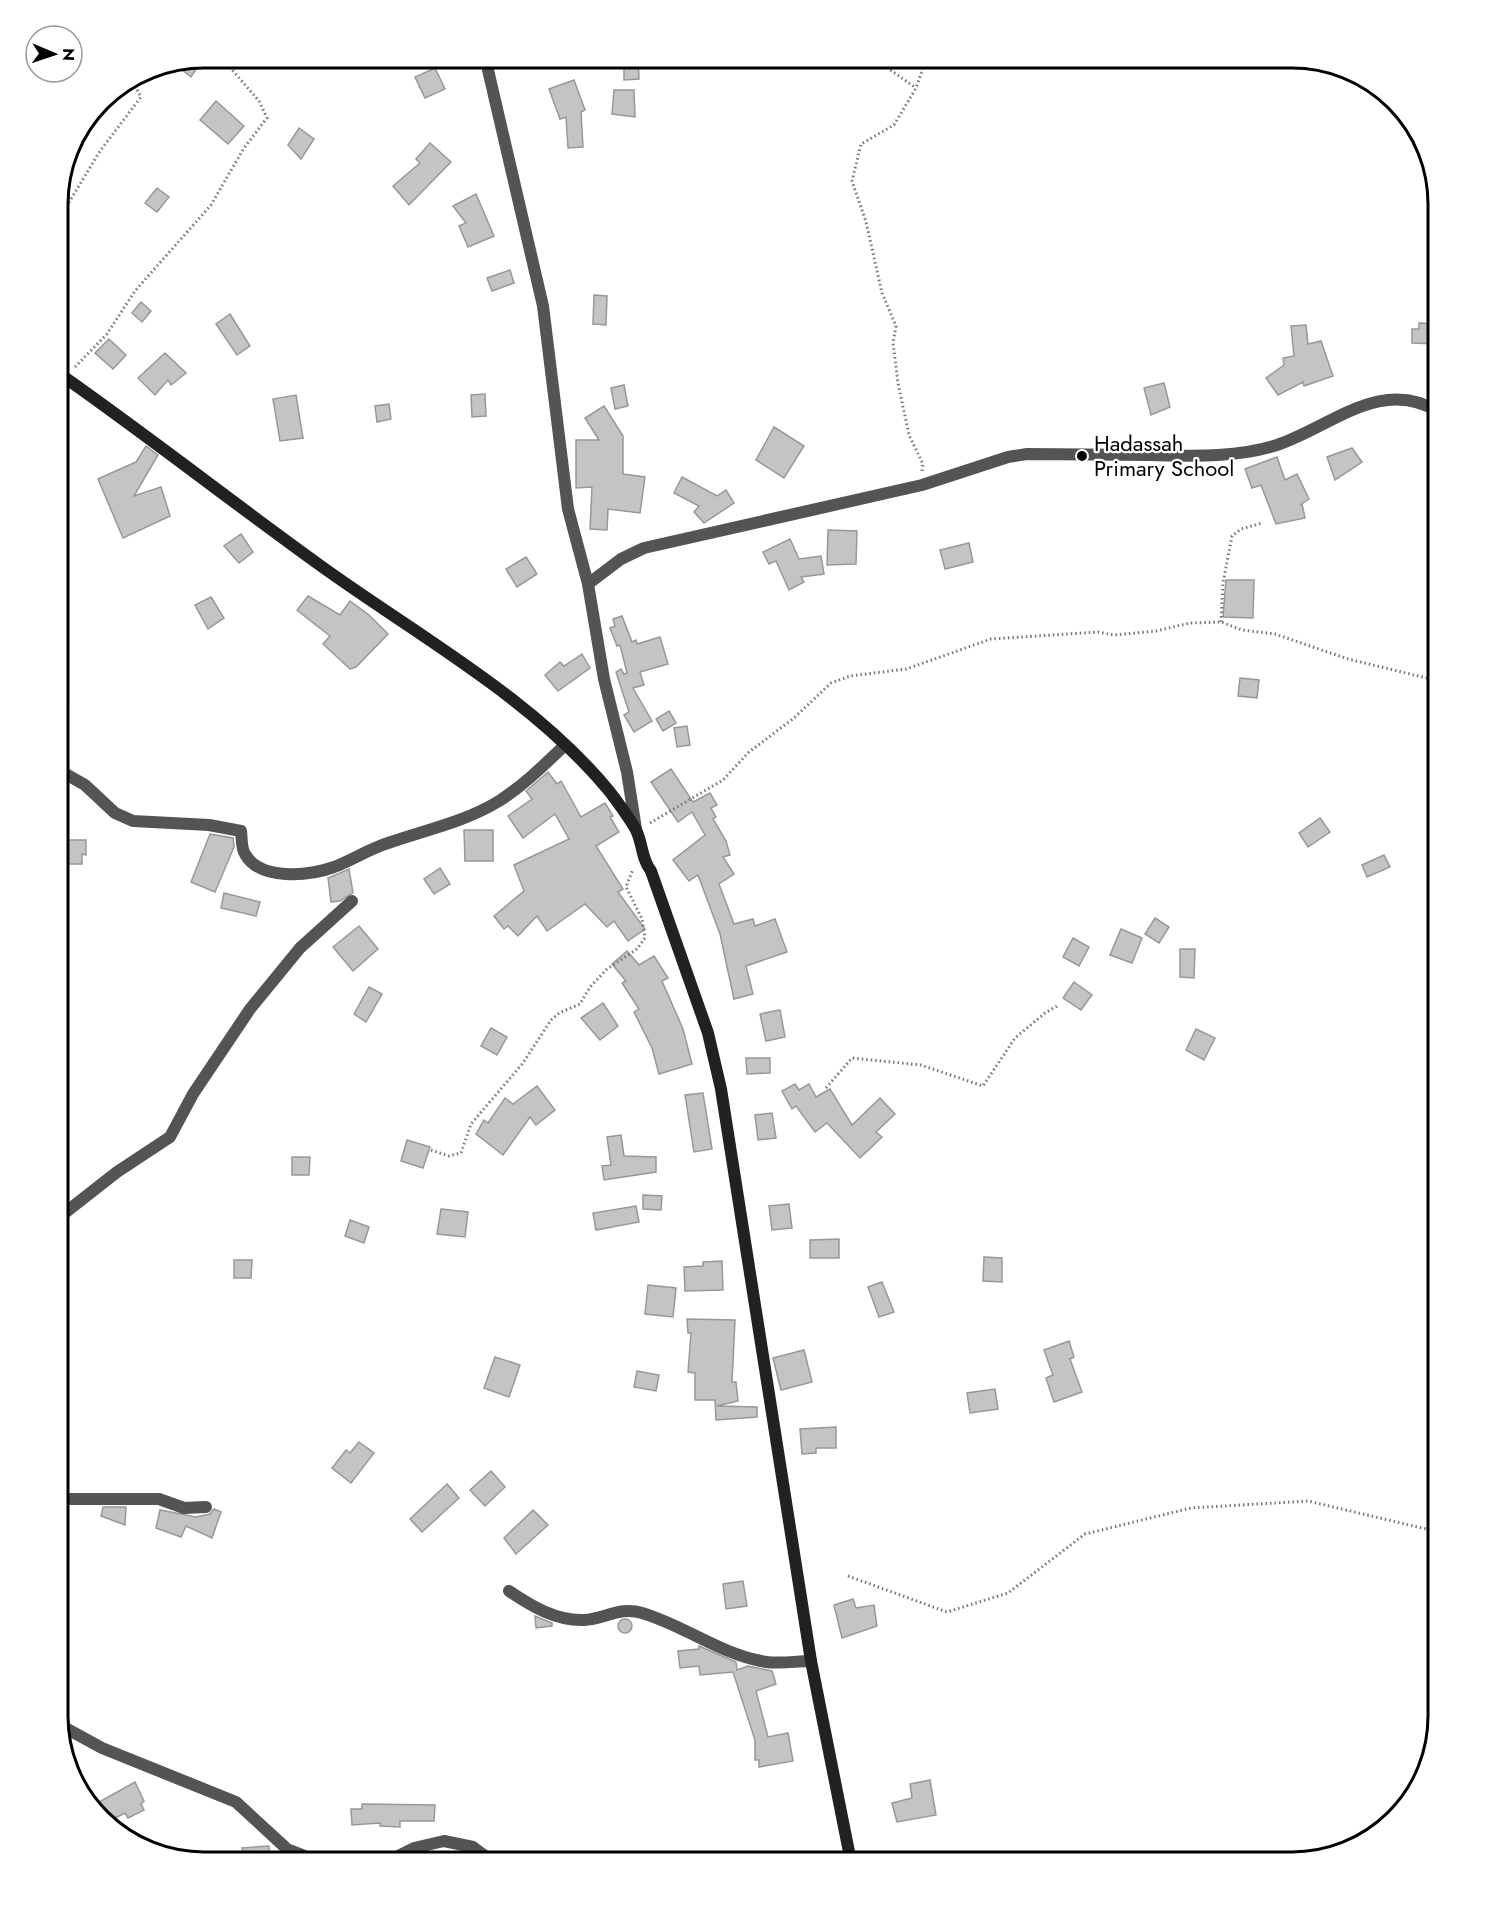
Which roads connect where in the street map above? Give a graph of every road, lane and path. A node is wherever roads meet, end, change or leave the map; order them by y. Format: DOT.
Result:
graph roads {
  1 [pos="231,68"];
  2 [pos="487,68"];
  3 [pos="888,68"];
  4 [pos="923,68"];
  5 [pos="135,86"];
  6 [pos="916,88"];
  7 [pos="68,204"];
  8 [pos="68,368"];
  9 [pos="68,379"];
  10 [pos="1428,405"];
  11 [pos="922,485"];
  12 [pos="1262,523"];
  13 [pos="588,584"];
  14 [pos="1221,622"];
  15 [pos="1428,678"];
  16 [pos="565,745"];
  17 [pos="68,776"];
  18 [pos="636,831"];
  19 [pos="643,860"];
  20 [pos="351,901"];
  21 [pos="1059,1005"];
  22 [pos="826,1088"];
  23 [pos="431,1150"];
  24 [pos="68,1211"];
  25 [pos="68,1499"];
  26 [pos="206,1507"];
  27 [pos="1428,1529"];
  28 [pos="848,1576"];
  29 [pos="509,1591"];
  30 [pos="811,1661"];
  31 [pos="69,1730"];
  32 [pos="295,1852"];
  33 [pos="407,1852"];
  34 [pos="480,1852"];
  35 [pos="848,1852"];
  1 -- 8 [label="path"];
  2 -- 13 [label="street"];
  3 -- 6 [label="path"];
  4 -- 6 [label="path"];
  5 -- 7 [label="path"];
  6 -- 11 [label="path"];
  9 -- 16 [label="street"];
  10 -- 11 [label="street"];
  11 -- 13 [label="street"];
  12 -- 14 [label="path"];
  13 -- 18 [label="street"];
  14 -- 15 [label="path"];
  14 -- 18 [label="path"];
  16 -- 17 [label="street"];
  16 -- 18 [label="street"];
  18 -- 19 [label="street"];
  19 -- 23 [label="path"];
  19 -- 30 [label="street"];
  20 -- 24 [label="street"];
  21 -- 22 [label="path"];
  25 -- 26 [label="street"];
  27 -- 28 [label="path"];
  29 -- 30 [label="street"];
  30 -- 35 [label="street"];
  31 -- 32 [label="street"];
  33 -- 34 [label="street"];
}
